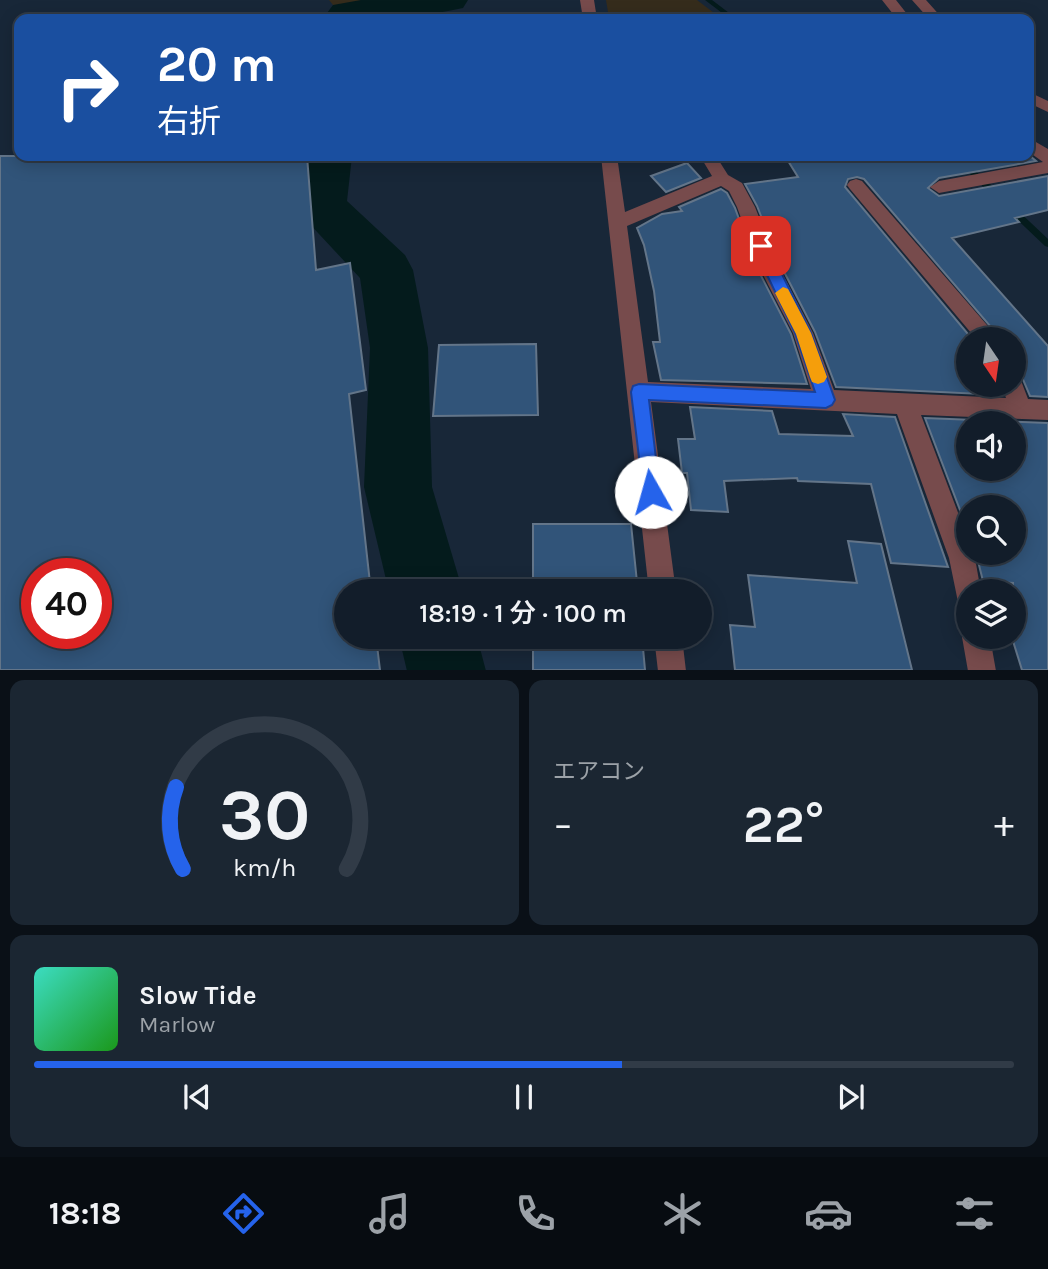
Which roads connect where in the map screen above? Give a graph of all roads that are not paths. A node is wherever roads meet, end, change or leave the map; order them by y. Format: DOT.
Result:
graph roads {
  1 [pos="889,0"];
  2 [pos="919,0"];
  3 [pos="900,14"];
  4 [pos="932,14"];
  5 [pos="1034,147"];
  6 [pos="1048,158"];
  7 [pos="610,161"];
  8 [pos="711,161"];
  9 [pos="1048,167"];
  10 [pos="722,179"];
  11 [pos="856,185"];
  12 [pos="939,187"];
  13 [pos="619,222"];
  14 [pos="979,327"];
  15 [pos="639,392"];
  16 [pos="1024,397"];
  17 [pos="826,400"];
  18 [pos="905,404"];
  19 [pos="1040,412"];
  20 [pos="661,579"];
  21 [pos="966,579"];
  22 [pos="669,649"];
  23 [pos="978,649"];
  24 [pos="672,670"];
  25 [pos="982,670"];
  1 -- 3 [label="street"];
  2 -- 4 [label="street"];
  5 -- 6 [label="street"];
  7 -- 13 [label="street"];
  8 -- 10 [label="street"];
  9 -- 12 [label="street"];
  10 -- 13 [label="street"];
  10 -- 17 [label="street"];
  11 -- 14 [label="street"];
  13 -- 15 [label="street"];
  15 -- 17 [label="street"];
  15 -- 20 [label="street"];
  16 -- 19 [label="street"];
  17 -- 18 [label="street"];
  18 -- 19 [label="street"];
  18 -- 21 [label="street"];
  22 -- 24 [label="street"];
  23 -- 25 [label="street"];
}
